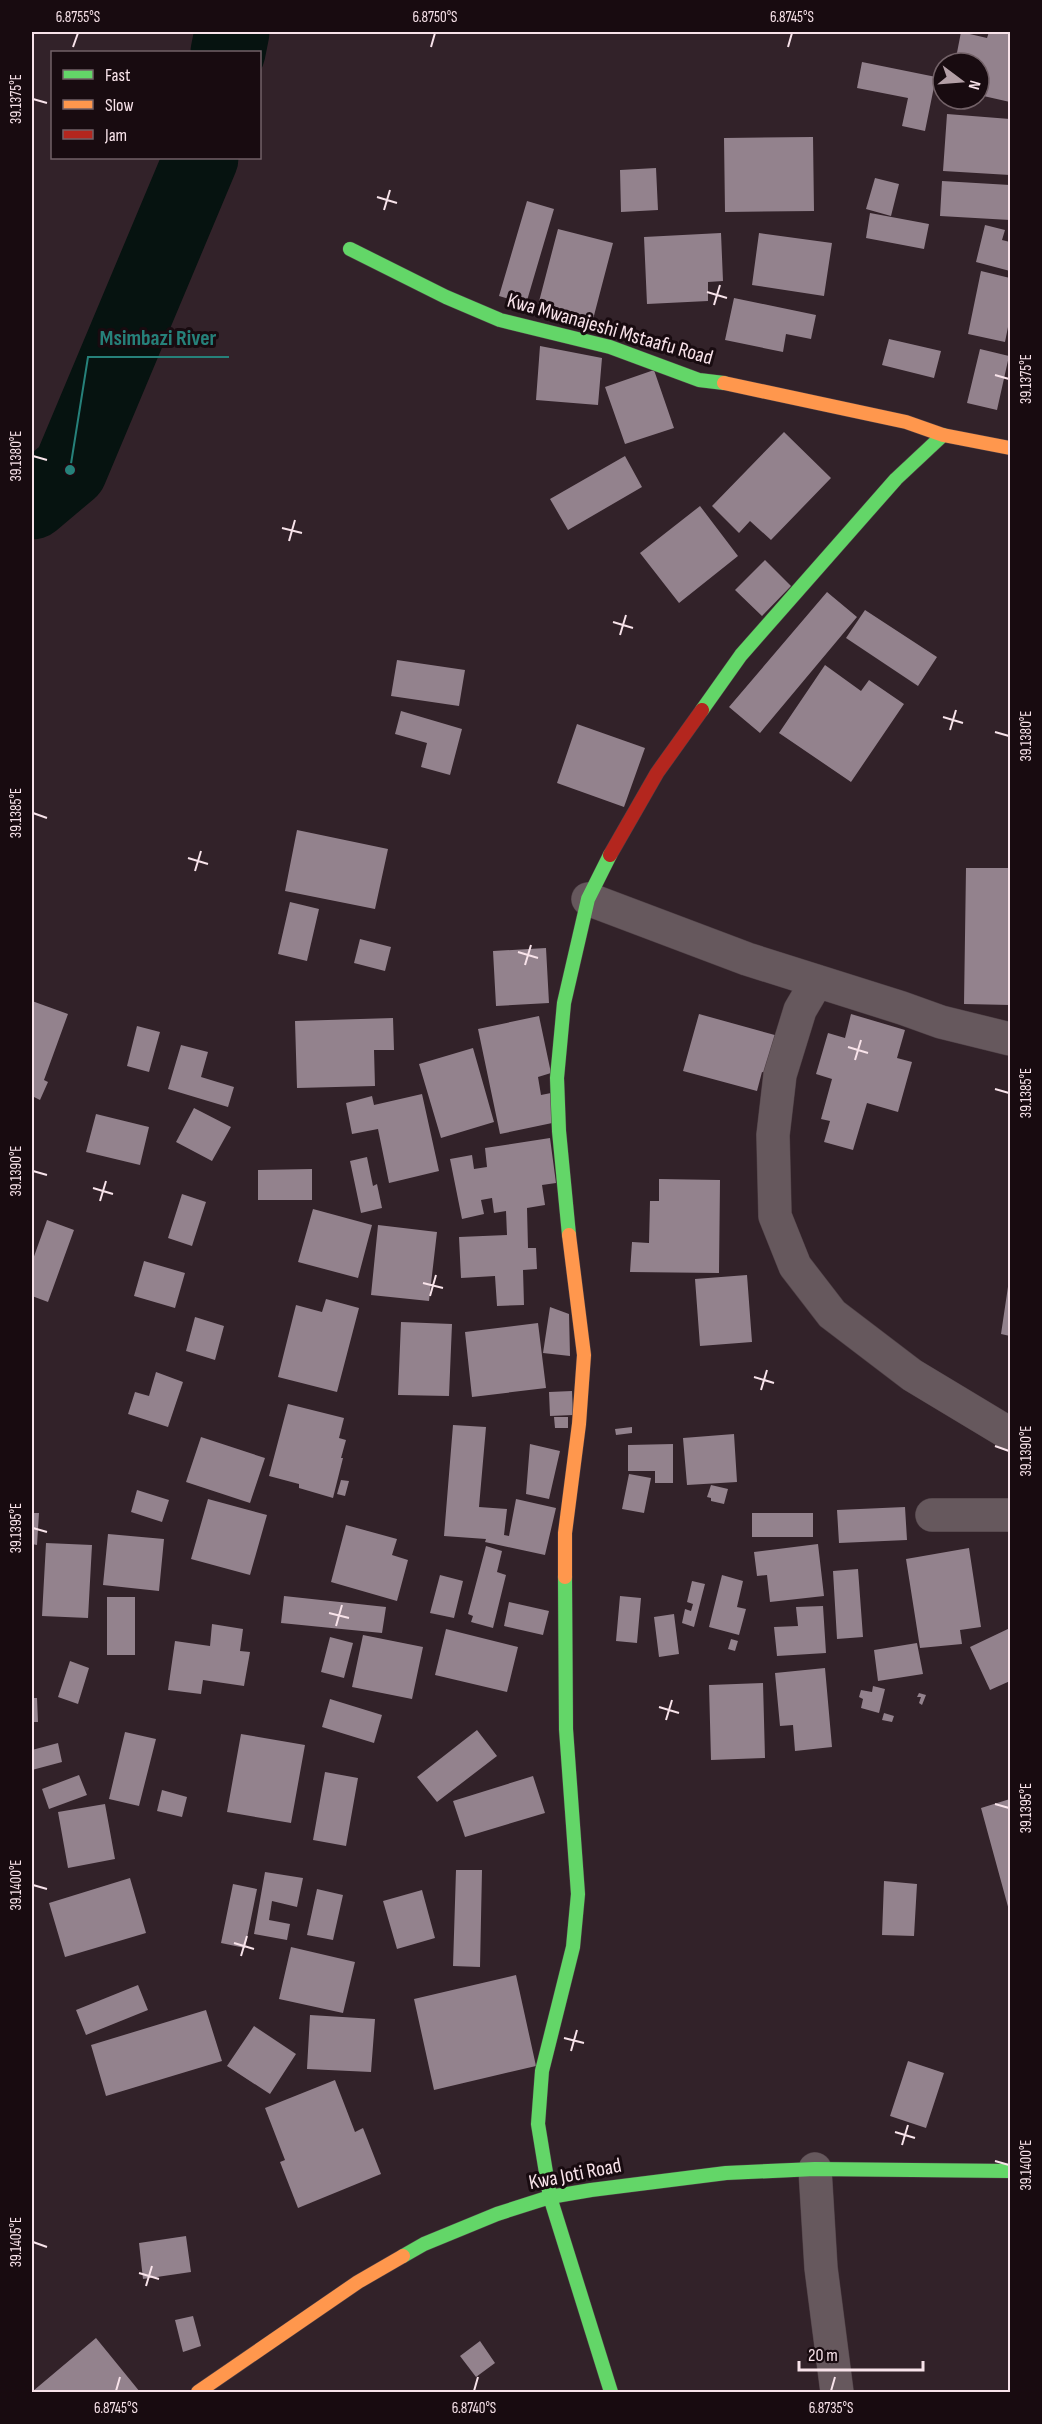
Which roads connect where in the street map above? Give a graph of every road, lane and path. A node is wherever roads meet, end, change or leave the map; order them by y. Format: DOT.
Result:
graph roads {
  1 [pos="350,249"];
  2 [pos="943,435"];
  3 [pos="1011,448"];
  4 [pos="588,899"];
  5 [pos="817,981"];
  6 [pos="1011,1039"];
  7 [pos="1011,1434"];
  8 [pos="932,1515"];
  9 [pos="1011,1515"];
  10 [pos="815,2169"];
  11 [pos="1011,2171"];
  12 [pos="549,2197"];
  13 [pos="198,2392"];
  14 [pos="611,2392"];
  15 [pos="837,2392"];
  1 -- 2 [label="street, Kwa Mwanajeshi Mstaafu Road"];
  2 -- 3 [label="street, Kwa Mwanajeshi Mstaafu Road"];
  2 -- 4 [label="street"];
  4 -- 5 [label="street"];
  4 -- 12 [label="street"];
  5 -- 6 [label="street"];
  5 -- 7 [label="street"];
  8 -- 9 [label="street"];
  10 -- 11 [label="street, Kwa Joti Road"];
  10 -- 12 [label="street, Kwa Joti Road"];
  10 -- 15 [label="street"];
  12 -- 13 [label="street, Kwa Joti Road"];
  12 -- 14 [label="street"];
}
